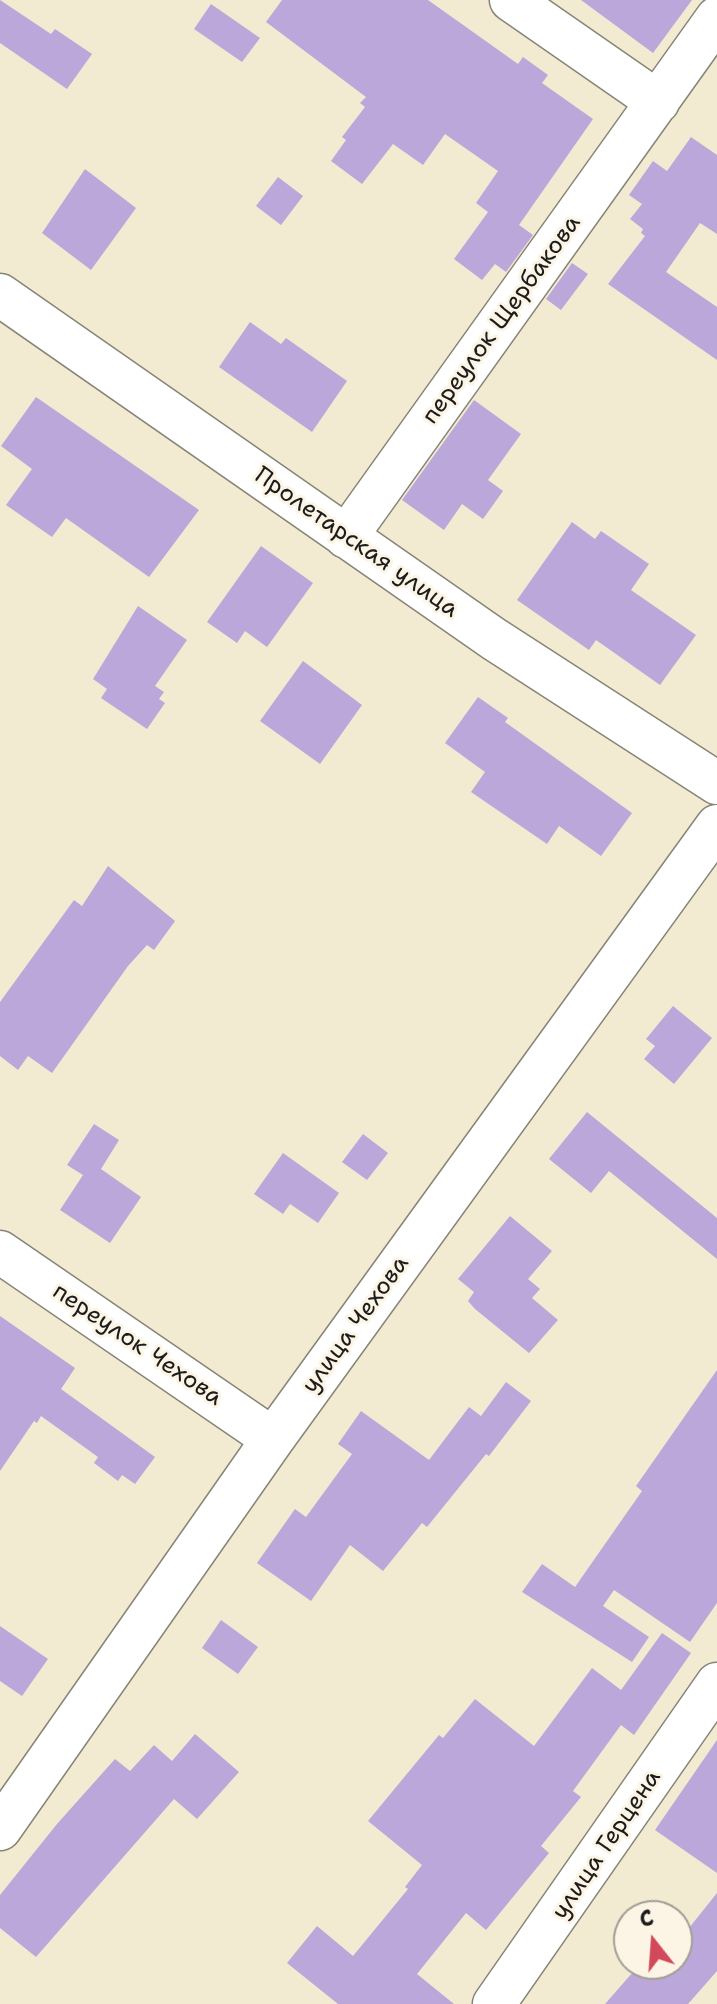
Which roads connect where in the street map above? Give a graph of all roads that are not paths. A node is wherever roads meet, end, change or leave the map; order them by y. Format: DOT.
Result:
graph roads {
  1 [pos="511,0"];
  2 [pos="717,18"];
  3 [pos="658,102"];
  4 [pos="0,295"];
  5 [pos="346,537"];
  6 [pos="717,783"];
  7 [pos="717,826"];
  8 [pos="0,1252"];
  9 [pos="273,1439"];
  10 [pos="717,1684"];
  11 [pos="0,1829"];
  12 [pos="494,2004"];
  1 -- 3 [label="street"];
  2 -- 3 [label="street, переулок Щербакова"];
  3 -- 5 [label="street, переулок Щербакова"];
  4 -- 5 [label="street, Пролетарская улица"];
  5 -- 6 [label="street, Пролетарская улица"];
  7 -- 9 [label="street, улица Чехова"];
  8 -- 9 [label="street, переулок Чехова"];
  9 -- 11 [label="street, улица Чехова"];
  10 -- 12 [label="street, улица Герцена"];
}
